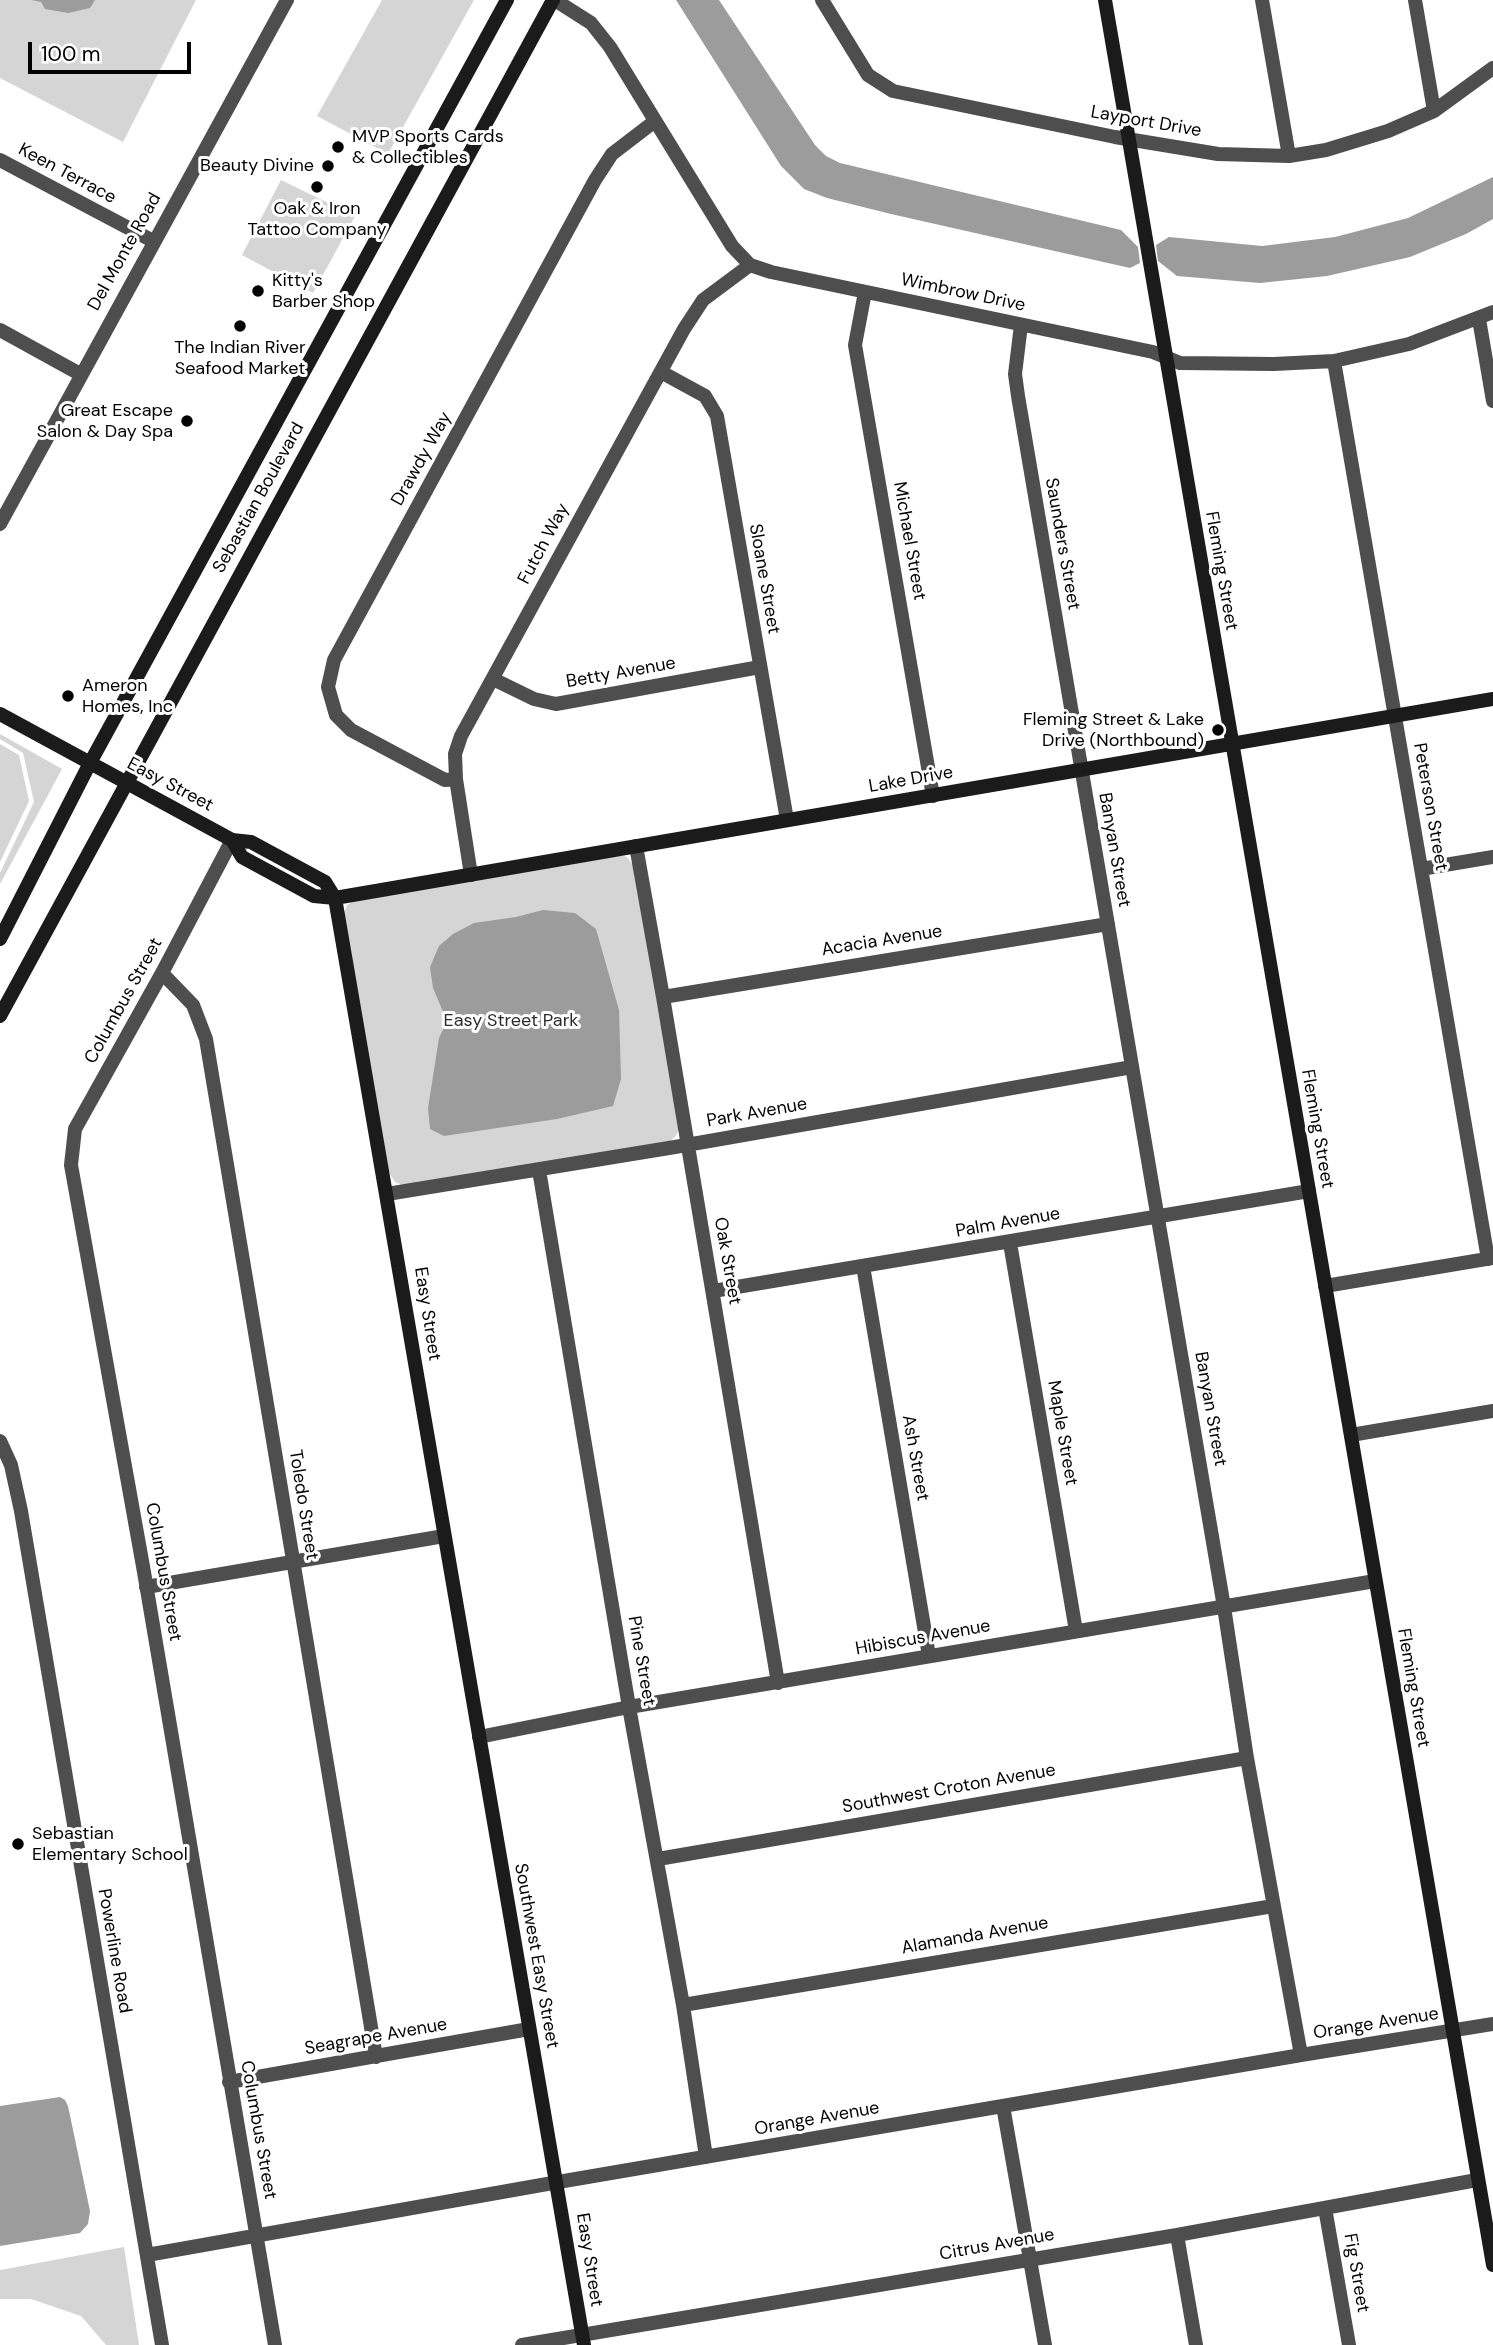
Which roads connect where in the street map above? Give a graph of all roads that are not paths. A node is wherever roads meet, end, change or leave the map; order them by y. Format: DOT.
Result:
graph roads {
  1 [pos="287,0"];
  2 [pos="508,0"];
  3 [pos="554,0"];
  4 [pos="822,0"];
  5 [pos="1105,0"];
  6 [pos="1262,0"];
  7 [pos="1415,0"];
  8 [pos="1493,68"];
  9 [pos="1434,111"];
  10 [pos="655,121"];
  11 [pos="1129,140"];
  12 [pos="1289,156"];
  13 [pos="0,160"];
  14 [pos="153,241"];
  15 [pos="750,265"];
  16 [pos="865,292"];
  17 [pos="1493,312"];
  18 [pos="1479,319"];
  19 [pos="1021,325"];
  20 [pos="0,330"];
  21 [pos="1166,357"];
  22 [pos="1334,361"];
  23 [pos="661,372"];
  24 [pos="80,373"];
  25 [pos="1493,401"];
  26 [pos="0,524"];
  27 [pos="760,667"];
  28 [pos="493,679"];
  29 [pos="1493,699"];
  30 [pos="0,714"];
  31 [pos="1394,716"];
  32 [pos="1231,744"];
  33 [pos="90,763"];
  34 [pos="1081,770"];
  35 [pos="456,779"];
  36 [pos="126,783"];
  37 [pos="933,796"];
  38 [pos="787,821"];
  39 [pos="232,840"];
  40 [pos="636,846"];
  41 [pos="1493,857"];
  42 [pos="1421,869"];
  43 [pos="471,875"];
  44 [pos="335,898"];
  45 [pos="1108,924"];
  46 [pos="0,939"];
  47 [pos="162,973"];
  48 [pos="663,997"];
  49 [pos="0,1016"];
  50 [pos="1132,1067"];
  51 [pos="687,1145"];
  52 [pos="538,1170"];
  53 [pos="1309,1191"];
  54 [pos="387,1194"];
  55 [pos="1157,1216"];
  56 [pos="1010,1243"];
  57 [pos="1490,1259"];
  58 [pos="863,1266"];
  59 [pos="1325,1286"];
  60 [pos="713,1291"];
  61 [pos="1493,1411"];
  62 [pos="1351,1435"];
  63 [pos="0,1441"];
  64 [pos="444,1536"];
  65 [pos="292,1561"];
  66 [pos="1375,1581"];
  67 [pos="146,1587"];
  68 [pos="1224,1607"];
  69 [pos="1076,1631"];
  70 [pos="929,1656"];
  71 [pos="778,1683"];
  72 [pos="629,1707"];
  73 [pos="479,1737"];
  74 [pos="1247,1758"];
  75 [pos="658,1859"];
  76 [pos="1273,1906"];
  77 [pos="683,2005"];
  78 [pos="1493,2024"];
  79 [pos="529,2029"];
  80 [pos="1452,2031"];
  81 [pos="1301,2055"];
  82 [pos="376,2057"];
  83 [pos="229,2082"];
  84 [pos="1003,2106"];
  85 [pos="706,2157"];
  86 [pos="1477,2180"];
  87 [pos="556,2182"];
  88 [pos="1325,2208"];
  89 [pos="258,2235"];
  90 [pos="1177,2235"];
  91 [pos="147,2255"];
  92 [pos="1031,2259"];
  93 [pos="1493,2265"];
  94 [pos="583,2340"];
  95 [pos="162,2345"];
  96 [pos="275,2345"];
  97 [pos="522,2345"];
  98 [pos="1045,2345"];
  99 [pos="1196,2345"];
  100 [pos="1349,2345"];
  1 -- 14 [label="street, Del Monte Road"];
  2 -- 33 [label="street, Sebastian Boulevard"];
  3 -- 10 [label="street"];
  3 -- 36 [label="street, Sebastian Boulevard"];
  4 -- 11 [label="street, Layport Drive"];
  5 -- 11 [label="street, Fleming Street"];
  6 -- 12 [label="street"];
  7 -- 9 [label="street"];
  8 -- 9 [label="street, Layport Drive"];
  9 -- 12 [label="street, Layport Drive"];
  10 -- 15 [label="street"];
  10 -- 35 [label="street, Drawdy Way"];
  11 -- 12 [label="street, Layport Drive"];
  11 -- 21 [label="street, Fleming Street"];
  13 -- 14 [label="street, Keen Terrace"];
  14 -- 24 [label="street, Del Monte Road"];
  15 -- 16 [label="street, Wimbrow Drive"];
  15 -- 23 [label="street, Futch Way"];
  16 -- 19 [label="street, Wimbrow Drive"];
  16 -- 37 [label="street, Michael Street"];
  17 -- 18 [label="street, Wimbrow Drive"];
  18 -- 22 [label="street, Wimbrow Drive"];
  18 -- 25 [label="street"];
  19 -- 21 [label="street, Wimbrow Drive"];
  19 -- 34 [label="street, Saunders Street"];
  20 -- 24 [label="street"];
  21 -- 22 [label="street, Wimbrow Drive"];
  21 -- 32 [label="street, Fleming Street"];
  22 -- 31 [label="street, Peterson Street"];
  23 -- 27 [label="street, Sloane Street"];
  23 -- 28 [label="street, Futch Way"];
  24 -- 26 [label="street, Del Monte Road"];
  27 -- 28 [label="street, Betty Avenue"];
  27 -- 38 [label="street, Sloane Street"];
  28 -- 35 [label="street, Futch Way"];
  29 -- 31 [label="street, Lake Drive"];
  30 -- 33 [label="street, Easy Street"];
  31 -- 32 [label="street, Lake Drive"];
  31 -- 42 [label="street, Peterson Street"];
  32 -- 34 [label="street, Lake Drive"];
  32 -- 53 [label="street, Fleming Street"];
  33 -- 36 [label="street, Easy Street"];
  33 -- 46 [label="street, Sebastian Boulevard"];
  34 -- 37 [label="street, Lake Drive"];
  34 -- 45 [label="street, Banyan Street"];
  35 -- 43 [label="street, Futch Way"];
  36 -- 39 [label="street, Easy Street"];
  36 -- 49 [label="street, Sebastian Boulevard"];
  37 -- 38 [label="street, Lake Drive"];
  38 -- 40 [label="street, Lake Drive"];
  39 -- 44 [label="street, Easy Street"];
  39 -- 47 [label="street, Columbus Street"];
  40 -- 43 [label="street, Lake Drive"];
  40 -- 48 [label="street, Oak Street"];
  41 -- 42 [label="street"];
  42 -- 57 [label="street, Peterson Street"];
  43 -- 44 [label="street, Lake Drive"];
  44 -- 54 [label="street, Easy Street"];
  45 -- 48 [label="street, Acacia Avenue"];
  45 -- 50 [label="street, Banyan Street"];
  47 -- 65 [label="street, Toledo Street"];
  47 -- 67 [label="street, Columbus Street"];
  48 -- 51 [label="street, Oak Street"];
  50 -- 51 [label="street, Park Avenue"];
  50 -- 55 [label="street, Banyan Street"];
  51 -- 52 [label="street, Park Avenue"];
  51 -- 60 [label="street, Oak Street"];
  52 -- 54 [label="street, Park Avenue"];
  52 -- 72 [label="street, Pine Street"];
  53 -- 55 [label="street, Palm Avenue"];
  53 -- 59 [label="street, Fleming Street"];
  54 -- 64 [label="street, Easy Street"];
  55 -- 56 [label="street, Palm Avenue"];
  55 -- 68 [label="street, Banyan Street"];
  56 -- 58 [label="street, Palm Avenue"];
  56 -- 69 [label="street, Maple Street"];
  57 -- 59 [label="street"];
  58 -- 60 [label="street, Palm Avenue"];
  58 -- 70 [label="street, Ash Street"];
  59 -- 62 [label="street, Fleming Street"];
  60 -- 71 [label="street, Oak Street"];
  61 -- 62 [label="street"];
  62 -- 66 [label="street, Fleming Street"];
  63 -- 91 [label="street, Powerline Road"];
  64 -- 65 [label="street"];
  64 -- 73 [label="street, Easy Street"];
  65 -- 67 [label="street"];
  65 -- 82 [label="street, Toledo Street"];
  66 -- 68 [label="street, Hibiscus Avenue"];
  66 -- 80 [label="street, Fleming Street"];
  67 -- 83 [label="street, Columbus Street"];
  68 -- 69 [label="street, Hibiscus Avenue"];
  68 -- 74 [label="street, Banyan Street"];
  69 -- 70 [label="street, Hibiscus Avenue"];
  70 -- 71 [label="street, Hibiscus Avenue"];
  71 -- 72 [label="street, Hibiscus Avenue"];
  72 -- 73 [label="street, Hibiscus Avenue"];
  72 -- 75 [label="street, Pine Street"];
  73 -- 79 [label="street, Southwest Easy Street"];
  74 -- 75 [label="street, Southwest Croton Avenue"];
  74 -- 76 [label="street, Banyan Street"];
  75 -- 77 [label="street, Pine Street"];
  76 -- 77 [label="street, Alamanda Avenue"];
  76 -- 81 [label="street, Banyan Street"];
  77 -- 85 [label="street, Pine Street"];
  78 -- 80 [label="street, Orange Avenue"];
  79 -- 82 [label="street, Seagrape Avenue"];
  79 -- 87 [label="street, Southwest Easy Street"];
  80 -- 81 [label="street, Orange Avenue"];
  80 -- 86 [label="street, Fleming Street"];
  81 -- 84 [label="street, Orange Avenue"];
  82 -- 83 [label="street, Seagrape Avenue"];
  83 -- 89 [label="street, Columbus Street"];
  84 -- 85 [label="street, Orange Avenue"];
  84 -- 92 [label="street"];
  85 -- 87 [label="street, Orange Avenue"];
  86 -- 88 [label="street, Citrus Avenue"];
  86 -- 93 [label="street, Fleming Street"];
  87 -- 89 [label="street, Orange Avenue"];
  87 -- 94 [label="street, Easy Street"];
  88 -- 90 [label="street, Citrus Avenue"];
  88 -- 100 [label="street, Fig Street"];
  89 -- 91 [label="street, Orange Avenue"];
  89 -- 96 [label="street, Columbus Street"];
  90 -- 92 [label="street, Citrus Avenue"];
  90 -- 99 [label="street"];
  91 -- 95 [label="street, Powerline Road"];
  92 -- 94 [label="street, Citrus Avenue"];
  92 -- 98 [label="street"];
  94 -- 97 [label="street, Citrus Avenue"];
}
